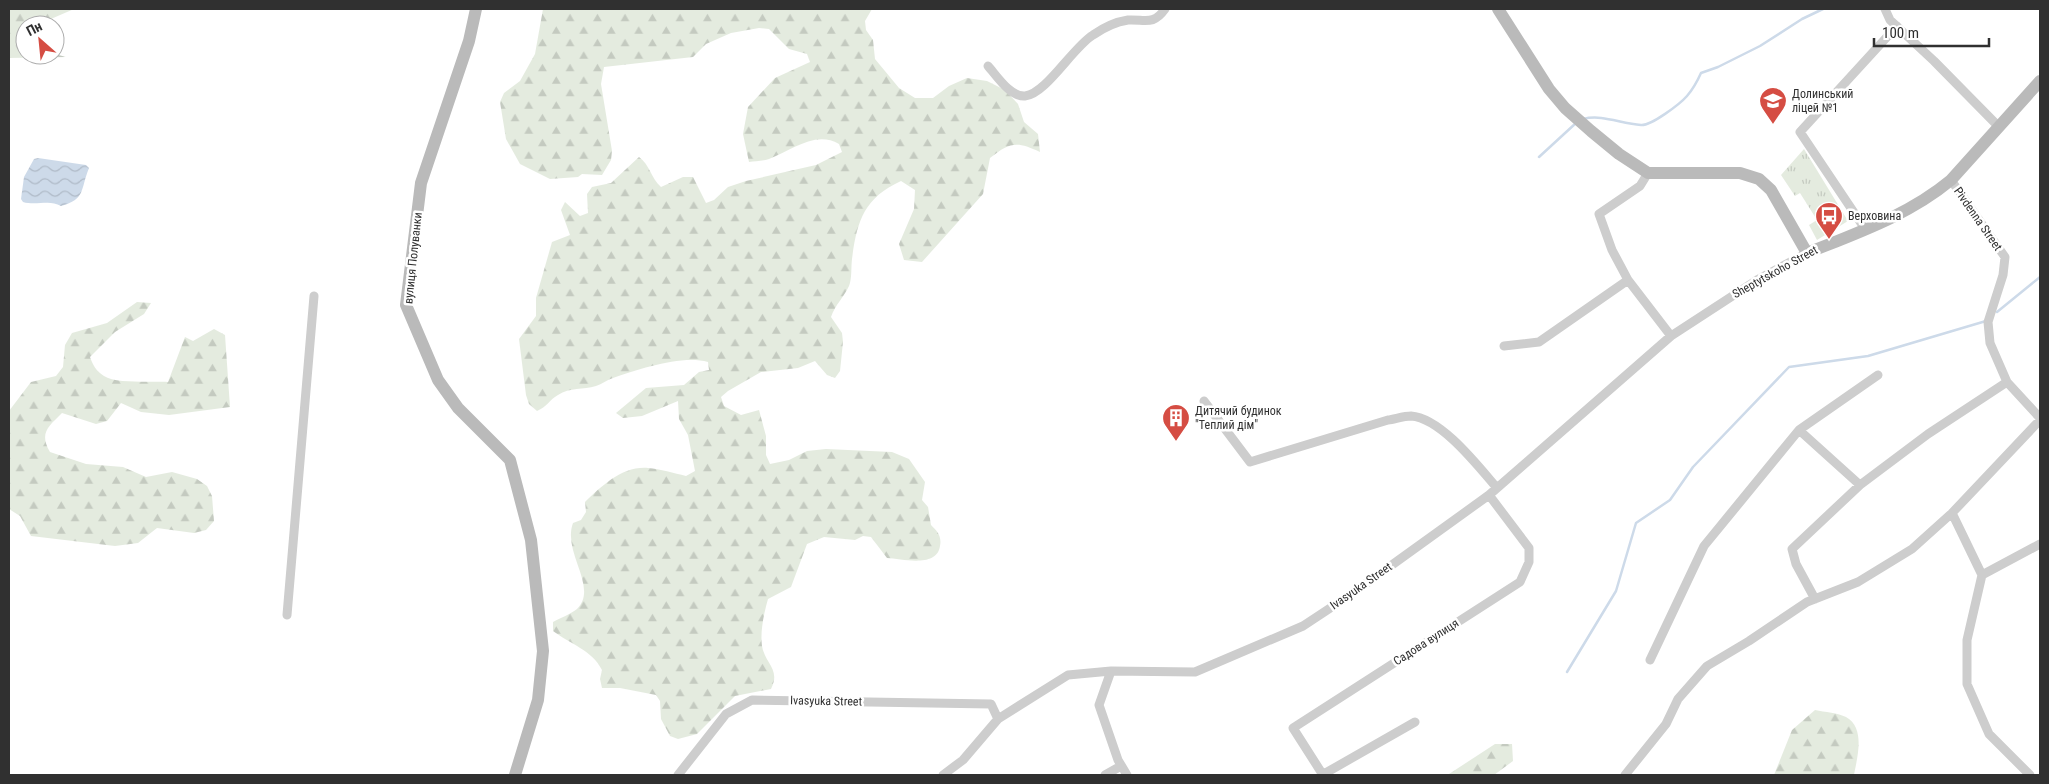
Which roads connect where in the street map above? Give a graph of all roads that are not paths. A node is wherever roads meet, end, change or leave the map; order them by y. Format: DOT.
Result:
graph roads {
  1 [pos="476,9"];
  2 [pos="1165,9"];
  3 [pos="1498,9"];
  4 [pos="1885,9"];
  5 [pos="1897,26"];
  6 [pos="988,66"];
  7 [pos="2040,81"];
  8 [pos="1999,126"];
  9 [pos="1648,172"];
  10 [pos="1951,180"];
  11 [pos="1865,229"];
  12 [pos="1807,253"];
  13 [pos="1628,280"];
  14 [pos="314,296"];
  15 [pos="1670,336"];
  16 [pos="1504,346"];
  17 [pos="1878,375"];
  18 [pos="2006,382"];
  19 [pos="1204,401"];
  20 [pos="2040,419"];
  21 [pos="1799,430"];
  22 [pos="1860,485"];
  23 [pos="1497,488"];
  24 [pos="1489,496"];
  25 [pos="1952,513"];
  26 [pos="2040,544"];
  27 [pos="1982,575"];
  28 [pos="1814,599"];
  29 [pos="287,615"];
  30 [pos="1650,660"];
  31 [pos="1110,671"];
  32 [pos="998,720"];
  33 [pos="1415,722"];
  34 [pos="1121,766"];
  35 [pos="515,775"];
  36 [pos="678,775"];
  37 [pos="943,775"];
  38 [pos="1105,775"];
  39 [pos="1127,775"];
  40 [pos="1323,775"];
  41 [pos="1624,775"];
  42 [pos="2030,775"];
  1 -- 35 [label="street, вулиця Полуванки"];
  2 -- 6 [label="street"];
  3 -- 9 [label="street"];
  4 -- 5 [label="street"];
  5 -- 8 [label="street"];
  5 -- 11 [label="street"];
  7 -- 8 [label="street, Sheptytskoho Street"];
  8 -- 10 [label="street, Sheptytskoho Street"];
  9 -- 12 [label="street"];
  9 -- 13 [label="street"];
  10 -- 11 [label="street, Sheptytskoho Street"];
  10 -- 18 [label="street, Pivdenna Street"];
  11 -- 12 [label="street, Sheptytskoho Street"];
  12 -- 15 [label="street, Sheptytskoho Street"];
  13 -- 15 [label="street"];
  13 -- 16 [label="street"];
  14 -- 29 [label="street"];
  15 -- 23 [label="street, Ivasyuka Street"];
  17 -- 21 [label="street"];
  18 -- 20 [label="street, Pivdenna Street"];
  18 -- 22 [label="street"];
  19 -- 23 [label="street"];
  20 -- 25 [label="street"];
  21 -- 22 [label="street"];
  21 -- 30 [label="street"];
  22 -- 28 [label="street"];
  23 -- 24 [label="street, Ivasyuka Street"];
  24 -- 31 [label="street, Ivasyuka Street"];
  24 -- 40 [label="street, Садова вулиця"];
  25 -- 27 [label="street"];
  25 -- 28 [label="street"];
  26 -- 27 [label="street"];
  27 -- 42 [label="street"];
  28 -- 41 [label="street"];
  31 -- 32 [label="street, Ivasyuka Street"];
  31 -- 34 [label="street"];
  32 -- 36 [label="street, Ivasyuka Street"];
  32 -- 37 [label="street, Ivasyuka Street"];
  33 -- 40 [label="street"];
  34 -- 38 [label="street"];
  34 -- 39 [label="street"];
}
